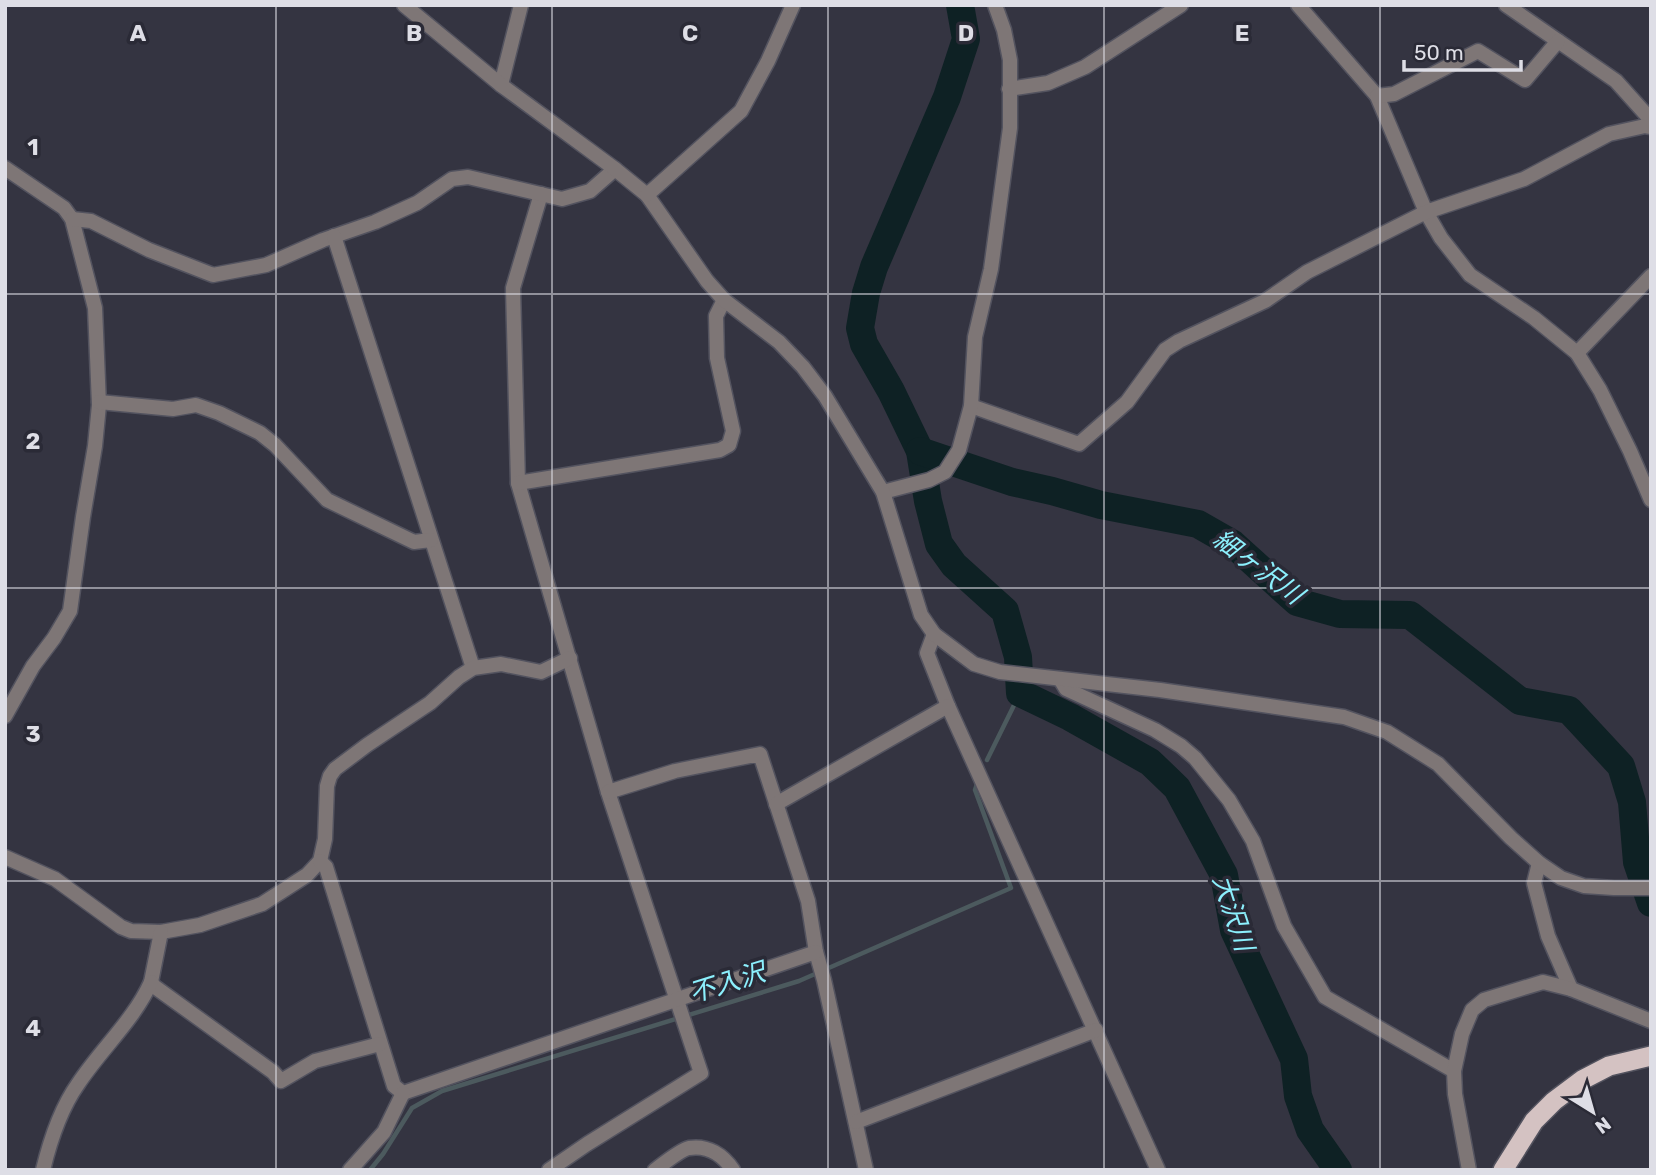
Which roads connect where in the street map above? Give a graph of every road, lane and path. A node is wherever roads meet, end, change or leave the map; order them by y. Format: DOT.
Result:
graph roads {
  1 [pos="404,5"];
  2 [pos="521,5"];
  3 [pos="793,5"];
  4 [pos="995,5"];
  5 [pos="1181,5"];
  6 [pos="1298,5"];
  7 [pos="1506,5"];
  8 [pos="1558,41"];
  9 [pos="500,85"];
  10 [pos="1009,89"];
  11 [pos="1377,96"];
  12 [pos="1651,120"];
  13 [pos="1651,128"];
  14 [pos="5,168"];
  15 [pos="615,169"];
  16 [pos="541,194"];
  17 [pos="648,195"];
  18 [pos="1426,212"];
  19 [pos="72,219"];
  20 [pos="334,236"];
  21 [pos="1651,276"];
  22 [pos="724,300"];
  23 [pos="1577,353"];
  24 [pos="99,402"];
  25 [pos="971,406"];
  26 [pos="518,483"];
  27 [pos="883,492"];
  28 [pos="1651,500"];
  29 [pos="431,540"];
  30 [pos="934,634"];
  31 [pos="570,658"];
  32 [pos="473,668"];
  33 [pos="1060,679"];
  34 [pos="948,706"];
  35 [pos="5,716"];
  36 [pos="608,792"];
  37 [pos="776,804"];
  38 [pos="5,857"];
  39 [pos="320,860"];
  40 [pos="1539,863"];
  41 [pos="1645,888"];
  42 [pos="161,932"];
  43 [pos="818,958"];
  44 [pos="151,982"];
  45 [pos="1571,989"];
  46 [pos="677,999"];
  47 [pos="1651,1021"];
  48 [pos="1096,1030"];
  49 [pos="380,1044"];
  50 [pos="1651,1056"];
  51 [pos="1454,1071"];
  52 [pos="403,1093"];
  53 [pos="856,1122"];
  54 [pos="44,1170"];
  55 [pos="351,1170"];
  56 [pos="549,1170"];
  57 [pos="654,1170"];
  58 [pos="733,1170"];
  59 [pos="866,1170"];
  60 [pos="1158,1170"];
  61 [pos="1469,1170"];
  62 [pos="1503,1170"];
  1 -- 9 [label="street"];
  2 -- 9 [label="street"];
  3 -- 17 [label="street"];
  4 -- 10 [label="street"];
  5 -- 10 [label="street"];
  6 -- 11 [label="street"];
  7 -- 8 [label="street"];
  8 -- 11 [label="street"];
  8 -- 12 [label="street"];
  9 -- 15 [label="street"];
  10 -- 25 [label="street"];
  11 -- 18 [label="street"];
  13 -- 18 [label="street"];
  14 -- 19 [label="street"];
  15 -- 16 [label="street"];
  15 -- 17 [label="street"];
  16 -- 20 [label="street"];
  16 -- 26 [label="street"];
  17 -- 22 [label="street"];
  18 -- 23 [label="street"];
  18 -- 25 [label="street"];
  19 -- 20 [label="street"];
  19 -- 24 [label="street"];
  20 -- 29 [label="street"];
  21 -- 23 [label="street"];
  22 -- 26 [label="street"];
  22 -- 27 [label="street"];
  23 -- 28 [label="street"];
  24 -- 29 [label="street"];
  24 -- 35 [label="street"];
  25 -- 27 [label="street"];
  26 -- 31 [label="street"];
  27 -- 30 [label="street"];
  29 -- 32 [label="street"];
  30 -- 33 [label="street"];
  30 -- 34 [label="street"];
  31 -- 32 [label="street"];
  31 -- 36 [label="street"];
  32 -- 39 [label="street"];
  33 -- 40 [label="street"];
  33 -- 51 [label="street"];
  34 -- 37 [label="street"];
  34 -- 48 [label="street"];
  36 -- 37 [label="street"];
  36 -- 46 [label="street"];
  37 -- 43 [label="street"];
  38 -- 42 [label="street"];
  39 -- 42 [label="street"];
  39 -- 49 [label="street"];
  40 -- 41 [label="street"];
  40 -- 45 [label="street"];
  42 -- 44 [label="street"];
  43 -- 46 [label="street"];
  43 -- 53 [label="street"];
  44 -- 49 [label="street"];
  44 -- 54 [label="street"];
  45 -- 47 [label="street"];
  45 -- 51 [label="street"];
  46 -- 52 [label="street"];
  46 -- 56 [label="street"];
  48 -- 53 [label="street"];
  48 -- 60 [label="street"];
  49 -- 52 [label="street"];
  50 -- 62 [label="highway"];
  51 -- 61 [label="street"];
  52 -- 55 [label="street"];
  53 -- 59 [label="street"];
  57 -- 58 [label="street"];
}
